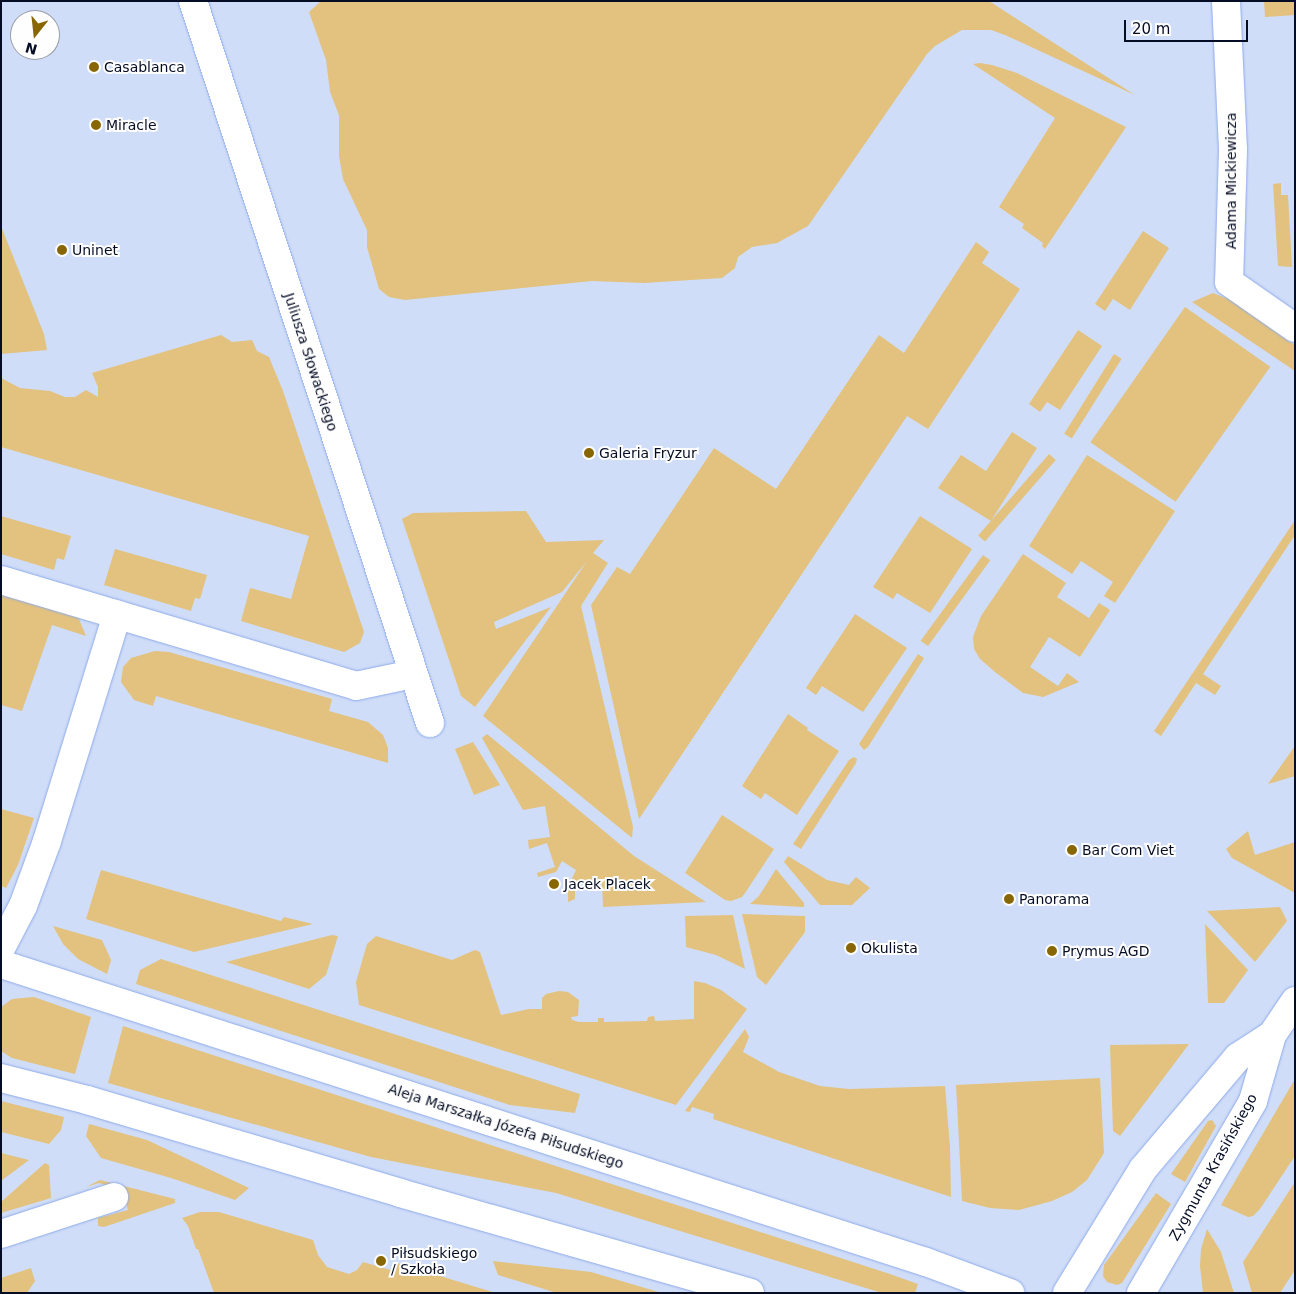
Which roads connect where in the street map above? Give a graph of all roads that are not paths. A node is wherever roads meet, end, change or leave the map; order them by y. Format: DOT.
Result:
graph roads {
  1 [pos="193,1"];
  2 [pos="1226,1"];
  3 [pos="1295,328"];
  4 [pos="1,580"];
  5 [pos="117,615"];
  6 [pos="412,674"];
  7 [pos="430,723"];
  8 [pos="1,948"];
  9 [pos="1,964"];
  10 [pos="1295,1001"];
  11 [pos="1272,1035"];
  12 [pos="1,1078"];
  13 [pos="114,1197"];
  14 [pos="1,1234"];
  15 [pos="750,1293"];
  16 [pos="1010,1293"];
  17 [pos="1067,1293"];
  18 [pos="1141,1293"];
  1 -- 6 [label="street, Juliusza Słowackiego"];
  2 -- 3 [label="street, Adama Mickiewicza"];
  4 -- 5 [label="street"];
  5 -- 6 [label="street"];
  5 -- 8 [label="street"];
  6 -- 7 [label="street, Juliusza Słowackiego"];
  9 -- 16 [label="street, Aleja Marszałka Józefa Piłsudskiego"];
  10 -- 11 [label="street, Zygmunta Krasińskiego"];
  11 -- 17 [label="street, Zygmunta Krasińskiego"];
  11 -- 18 [label="street, Zygmunta Krasińskiego"];
  12 -- 15 [label="street"];
  13 -- 14 [label="street"];
}
